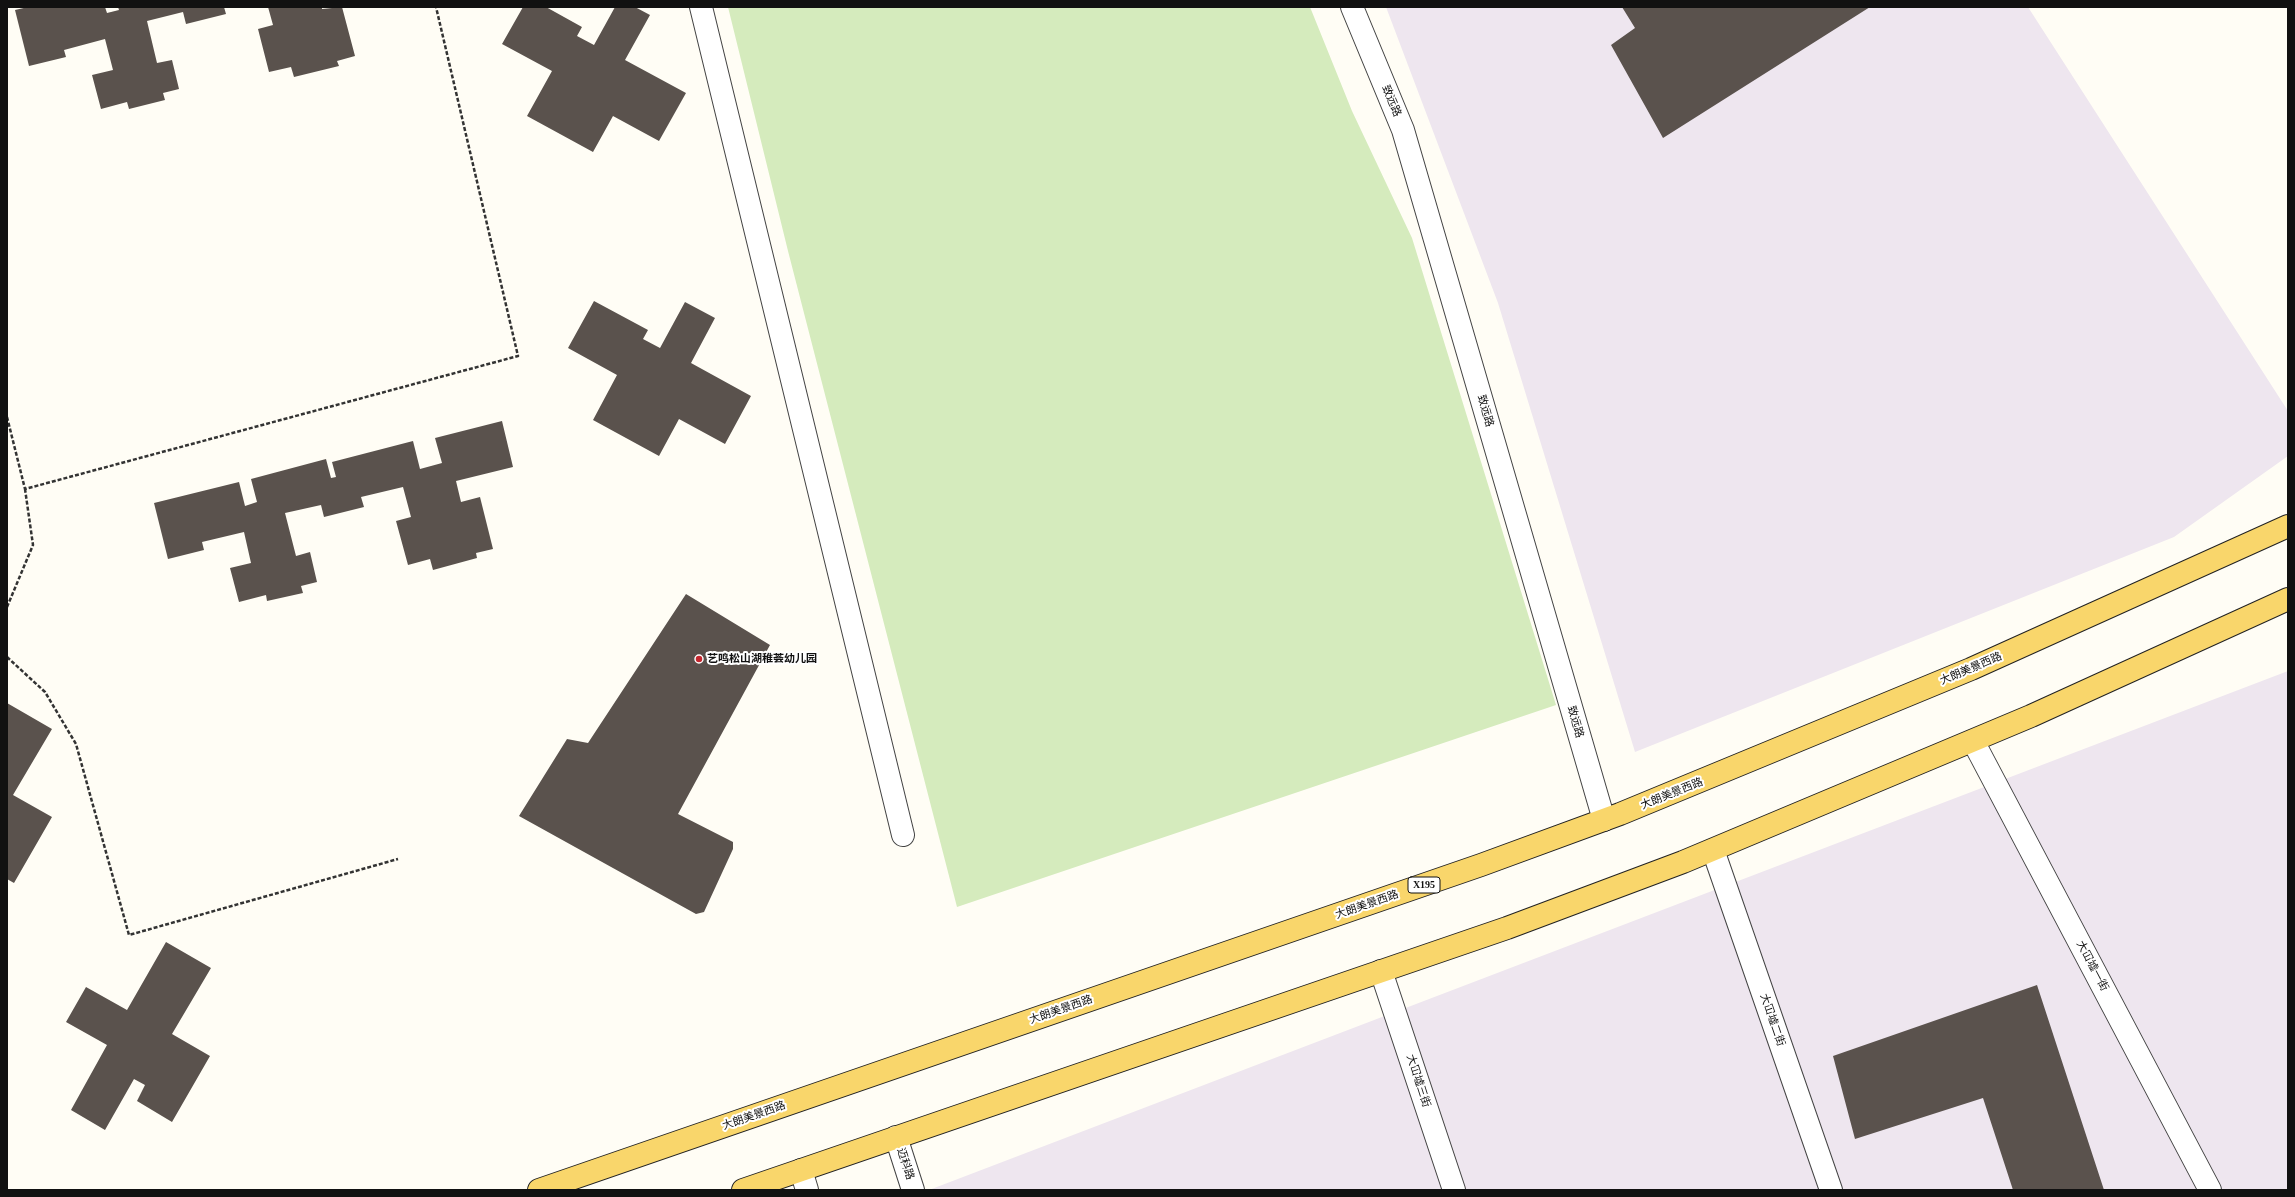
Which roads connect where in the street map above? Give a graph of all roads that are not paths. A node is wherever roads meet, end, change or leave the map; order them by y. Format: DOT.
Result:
graph roads {
  1 [pos="701,7"];
  2 [pos="1352,7"];
  3 [pos="2288,526"];
  4 [pos="2288,599"];
  5 [pos="1973,741"];
  6 [pos="1604,820"];
  7 [pos="903,835"];
  8 [pos="1713,850"];
  9 [pos="1381,971"];
  10 [pos="896,1137"];
  11 [pos="804,1180"];
  12 [pos="539,1190"];
  13 [pos="743,1190"];
  14 [pos="913,1190"];
  15 [pos="1454,1190"];
  16 [pos="1831,1190"];
  17 [pos="2210,1190"];
  1 -- 7 [label="street"];
  2 -- 6 [label="street, 致远路"];
  3 -- 6 [label="main road, 大朗美景西路 / X195"];
  4 -- 5 [label="main road"];
  5 -- 8 [label="main road"];
  5 -- 17 [label="street, 大冚墟一街"];
  6 -- 12 [label="main road, 大朗美景西路 / X195"];
  8 -- 9 [label="main road"];
  8 -- 16 [label="street, 大冚墟二街"];
  9 -- 10 [label="main road"];
  9 -- 15 [label="street, 大冚墟三街"];
  10 -- 11 [label="main road"];
  10 -- 14 [label="street, 迈科路"];
  11 -- 13 [label="main road"];
}
